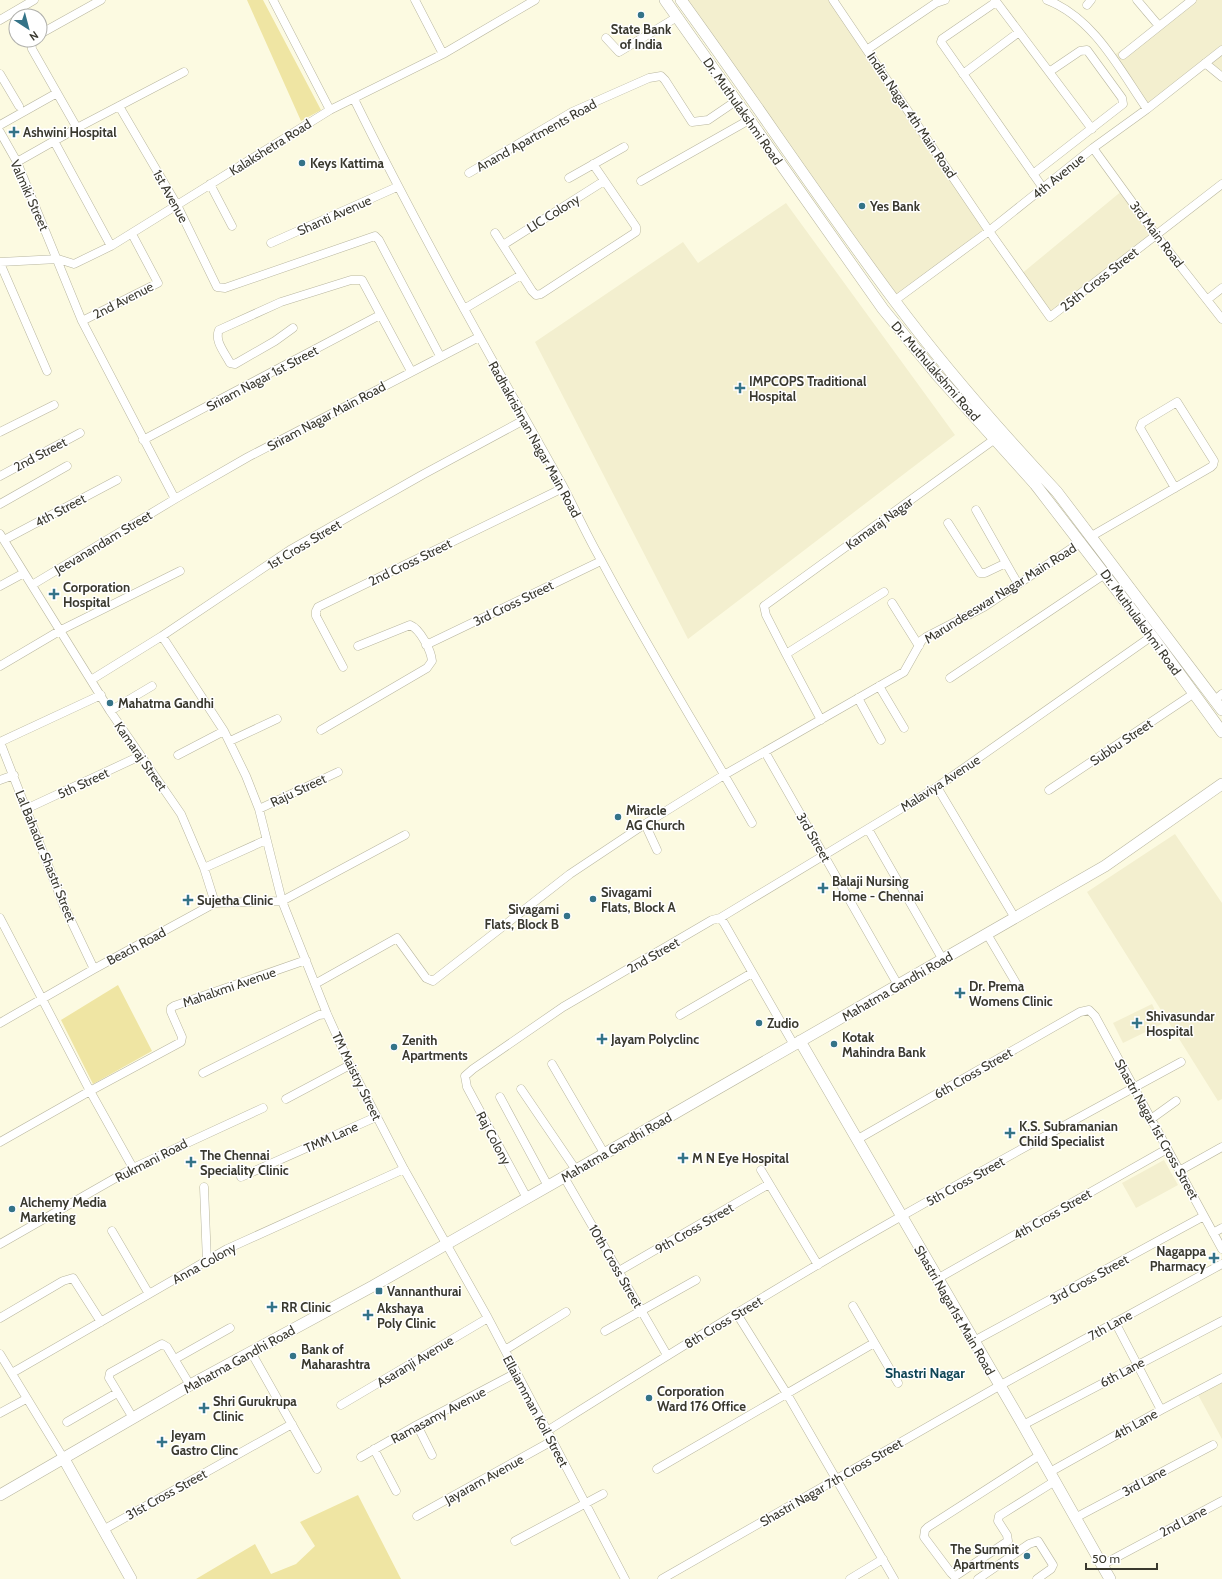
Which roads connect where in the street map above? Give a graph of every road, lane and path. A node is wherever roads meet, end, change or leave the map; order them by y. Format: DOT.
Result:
graph roads {
  1 [pos="34,0"];
  2 [pos="101,0"];
  3 [pos="273,0"];
  4 [pos="415,0"];
  5 [pos="535,0"];
  6 [pos="665,0"];
  7 [pos="681,0"];
  8 [pos="834,0"];
  9 [pos="945,0"];
  10 [pos="1048,0"];
  11 [pos="1137,0"];
  12 [pos="1192,0"];
  13 [pos="996,1"];
  14 [pos="677,17"];
  15 [pos="0,20"];
  16 [pos="1159,26"];
  17 [pos="48,30"];
  18 [pos="1019,32"];
  19 [pos="606,38"];
  20 [pos="32,48"];
  21 [pos="868,49"];
  22 [pos="1222,50"];
  23 [pos="443,54"];
  24 [pos="1123,55"];
  25 [pos="1205,63"];
  26 [pos="184,72"];
  27 [pos="1049,72"];
  28 [pos="0,74"];
  29 [pos="963,74"];
  30 [pos="1222,77"];
  31 [pos="57,93"];
  32 [pos="354,99"];
  33 [pos="736,101"];
  34 [pos="19,106"];
  35 [pos="118,106"];
  36 [pos="1147,109"];
  37 [pos="330,110"];
  38 [pos="749,120"];
  39 [pos="0,125"];
  40 [pos="76,128"];
  41 [pos="1092,129"];
  42 [pos="0,133"];
  43 [pos="54,141"];
  44 [pos="624,147"];
  45 [pos="1093,148"];
  46 [pos="17,162"];
  47 [pos="594,164"];
  48 [pos="469,173"];
  49 [pos="1033,174"];
  50 [pos="569,178"];
  51 [pos="604,181"];
  52 [pos="641,181"];
  53 [pos="210,184"];
  54 [pos="1222,184"];
  55 [pos="397,187"];
  56 [pos="1043,188"];
  57 [pos="177,205"];
  58 [pos="232,226"];
  59 [pos="989,231"];
  60 [pos="496,233"];
  61 [pos="132,234"];
  62 [pos="1156,235"];
  63 [pos="271,243"];
  64 [pos="503,245"];
  65 [pos="111,246"];
  66 [pos="58,259"];
  67 [pos="0,262"];
  68 [pos="521,275"];
  69 [pos="1222,288"];
  70 [pos="1208,299"];
  71 [pos="894,301"];
  72 [pos="464,309"];
  73 [pos="380,315"];
  74 [pos="1222,319"];
  75 [pos="82,321"];
  76 [pos="293,328"];
  77 [pos="479,337"];
  78 [pos="440,356"];
  79 [pos="47,371"];
  80 [pos="411,371"];
  81 [pos="54,405"];
  82 [pos="524,420"];
  83 [pos="0,432"];
  84 [pos="80,433"];
  85 [pos="999,435"];
  86 [pos="143,440"];
  87 [pos="68,466"];
  88 [pos="0,476"];
  89 [pos="117,480"];
  90 [pos="564,488"];
  91 [pos="1175,488"];
  92 [pos="175,499"];
  93 [pos="0,504"];
  94 [pos="976,510"];
  95 [pos="948,523"];
  96 [pos="2,537"];
  97 [pos="1086,540"];
  98 [pos="601,561"];
  99 [pos="1006,562"];
  100 [pos="180,571"];
  101 [pos="24,573"];
  102 [pos="1105,574"];
  103 [pos="1018,584"];
  104 [pos="32,585"];
  105 [pos="0,586"];
  106 [pos="884,592"];
  107 [pos="892,603"];
  108 [pos="61,630"];
  109 [pos="162,636"];
  110 [pos="1152,636"];
  111 [pos="426,644"];
  112 [pos="358,646"];
  113 [pos="919,646"];
  114 [pos="786,654"];
  115 [pos="0,666"];
  116 [pos="343,667"];
  117 [pos="950,678"];
  118 [pos="91,680"];
  119 [pos="152,686"];
  120 [pos="880,686"];
  121 [pos="1193,694"];
  122 [pos="101,695"];
  123 [pos="858,698"];
  124 [pos="1218,698"];
  125 [pos="1222,710"];
  126 [pos="110,711"];
  127 [pos="277,719"];
  128 [pos="821,720"];
  129 [pos="904,728"];
  130 [pos="321,730"];
  131 [pos="224,731"];
  132 [pos="1222,732"];
  133 [pos="881,740"];
  134 [pos="230,741"];
  135 [pos="0,742"];
  136 [pos="766,752"];
  137 [pos="178,755"];
  138 [pos="140,756"];
  139 [pos="338,772"];
  140 [pos="14,774"];
  141 [pos="724,775"];
  142 [pos="0,780"];
  143 [pos="1222,784"];
  144 [pos="937,787"];
  145 [pos="1050,790"];
  146 [pos="26,809"];
  147 [pos="259,809"];
  148 [pos="752,823"];
  149 [pos="645,824"];
  150 [pos="868,828"];
  151 [pos="405,835"];
  152 [pos="266,840"];
  153 [pos="657,850"];
  154 [pos="824,855"];
  155 [pos="204,868"];
  156 [pos="282,901"];
  157 [pos="215,903"];
  158 [pos="0,918"];
  159 [pos="720,918"];
  160 [pos="1015,918"];
  161 [pos="987,934"];
  162 [pos="306,960"];
  163 [pos="943,960"];
  164 [pos="94,969"];
  165 [pos="752,973"];
  166 [pos="1016,983"];
  167 [pos="315,984"];
  168 [pos="898,985"];
  169 [pos="41,999"];
  170 [pos="1090,1010"];
  171 [pos="327,1014"];
  172 [pos="680,1015"];
  173 [pos="0,1024"];
  174 [pos="797,1043"];
  175 [pos="1181,1062"];
  176 [pos="552,1064"];
  177 [pos="350,1065"];
  178 [pos="203,1073"];
  179 [pos="465,1076"];
  180 [pos="1134,1087"];
  181 [pos="521,1089"];
  182 [pos="90,1091"];
  183 [pos="500,1097"];
  184 [pos="286,1099"];
  185 [pos="1176,1102"];
  186 [pos="263,1108"];
  187 [pos="376,1117"];
  188 [pos="1151,1119"];
  189 [pos="858,1139"];
  190 [pos="0,1142"];
  191 [pos="1222,1148"];
  192 [pos="1167,1149"];
  193 [pos="604,1153"];
  194 [pos="133,1168"];
  195 [pos="404,1169"];
  196 [pos="576,1170"];
  197 [pos="761,1170"];
  198 [pos="1179,1171"];
  199 [pos="241,1177"];
  200 [pos="564,1177"];
  201 [pos="769,1184"];
  202 [pos="548,1186"];
  203 [pos="204,1187"];
  204 [pos="527,1198"];
  205 [pos="1204,1216"];
  206 [pos="901,1217"];
  207 [pos="1222,1228"];
  208 [pos="112,1231"];
  209 [pos="1213,1233"];
  210 [pos="0,1244"];
  211 [pos="447,1244"];
  212 [pos="1222,1249"];
  213 [pos="206,1262"];
  214 [pos="1222,1264"];
  215 [pos="818,1265"];
  216 [pos="619,1271"];
  217 [pos="937,1279"];
  218 [pos="696,1280"];
  219 [pos="149,1294"];
  220 [pos="853,1306"];
  221 [pos="642,1311"];
  222 [pos="566,1312"];
  223 [pos="737,1314"];
  224 [pos="0,1318"];
  225 [pos="488,1318"];
  226 [pos="1222,1321"];
  227 [pos="101,1322"];
  228 [pos="1115,1322"];
  229 [pos="230,1328"];
  230 [pos="605,1331"];
  231 [pos="974,1341"];
  232 [pos="874,1343"];
  233 [pos="505,1350"];
  234 [pos="251,1352"];
  235 [pos="0,1354"];
  236 [pos="667,1355"];
  237 [pos="176,1359"];
  238 [pos="1137,1364"];
  239 [pos="12,1373"];
  240 [pos="516,1374"];
  241 [pos="1222,1378"];
  242 [pos="898,1384"];
  243 [pos="190,1385"];
  244 [pos="999,1386"];
  245 [pos="117,1393"];
  246 [pos="787,1394"];
  247 [pos="26,1398"];
  248 [pos="341,1405"];
  249 [pos="1161,1410"];
  250 [pos="0,1413"];
  251 [pos="133,1418"];
  252 [pos="67,1422"];
  253 [pos="292,1424"];
  254 [pos="417,1425"];
  255 [pos="1023,1425"];
  256 [pos="547,1431"];
  257 [pos="552,1441"];
  258 [pos="1213,1445"];
  259 [pos="374,1449"];
  260 [pos="432,1455"];
  261 [pos="1040,1455"];
  262 [pos="360,1457"];
  263 [pos="64,1459"];
  264 [pos="317,1469"];
  265 [pos="657,1469"];
  266 [pos="1052,1477"];
  267 [pos="837,1479"];
  268 [pos="396,1491"];
  269 [pos="603,1494"];
  270 [pos="0,1495"];
  271 [pos="1222,1501"];
  272 [pos="585,1504"];
  273 [pos="417,1516"];
  274 [pos="1075,1518"];
  275 [pos="103,1530"];
  276 [pos="516,1541"];
  277 [pos="883,1560"];
  278 [pos="1102,1565"];
  279 [pos="131,1579"];
  280 [pos="625,1579"];
  281 [pos="662,1579"];
  282 [pos="850,1579"];
  283 [pos="894,1579"];
  284 [pos="978,1579"];
  285 [pos="1037,1579"];
  286 [pos="1110,1579"];
  1 -- 15 [label="street"];
  2 -- 17 [label="street"];
  3 -- 37 [label="street"];
  4 -- 23 [label="street"];
  5 -- 23 [label="street, Kalakshetra Road"];
  6 -- 14 [label="main road, Dr. Muthulakshmi Road"];
  7 -- 71 [label="main road, Dr. Muthulakshmi Road"];
  8 -- 21 [label="street, Indira Nagar 4th Main Road"];
  9 -- 21 [label="street"];
  10 -- 36 [label="street"];
  11 -- 16 [label="street"];
  12 -- 16 [label="street"];
  13 -- 18 [label="street"];
  13 -- 29 [label="street"];
  14 -- 19 [label="street"];
  14 -- 33 [label="main road, Dr. Muthulakshmi Road"];
  16 -- 24 [label="street"];
  18 -- 27 [label="street"];
  18 -- 29 [label="street"];
  20 -- 31 [label="street"];
  21 -- 59 [label="street, Indira Nagar 4th Main Road"];
  22 -- 25 [label="street, 4th Avenue"];
  23 -- 32 [label="street, Kalakshetra Road"];
  25 -- 30 [label="street"];
  25 -- 36 [label="street, 4th Avenue"];
  26 -- 35 [label="street"];
  27 -- 41 [label="street"];
  27 -- 41 [label="street"];
  28 -- 34 [label="street"];
  29 -- 49 [label="street"];
  31 -- 39 [label="street"];
  31 -- 40 [label="street"];
  32 -- 37 [label="street, Kalakshetra Road"];
  32 -- 55 [label="street, Radhakrishnan Nagar Main Road"];
  33 -- 38 [label="main road, Dr. Muthulakshmi Road"];
  33 -- 48 [label="street, Anand Apartments Road"];
  35 -- 40 [label="street"];
  35 -- 57 [label="street, 1st Avenue"];
  36 -- 45 [label="street, 4th Avenue"];
  37 -- 53 [label="street, Kalakshetra Road"];
  38 -- 52 [label="street"];
  38 -- 85 [label="main road, Dr. Muthulakshmi Road"];
  40 -- 43 [label="street"];
  41 -- 49 [label="street"];
  42 -- 46 [label="street, Valmiki Street"];
  43 -- 46 [label="street"];
  43 -- 65 [label="street"];
  44 -- 47 [label="street"];
  45 -- 56 [label="street, 4th Avenue"];
  45 -- 62 [label="street, 3rd Main Road"];
  46 -- 66 [label="street, Valmiki Street"];
  47 -- 50 [label="street"];
  47 -- 51 [label="street"];
  49 -- 56 [label="street"];
  51 -- 64 [label="street, LIC Colony"];
  51 -- 68 [label="street"];
  53 -- 57 [label="street, Kalakshetra Road"];
  53 -- 58 [label="street"];
  54 -- 62 [label="street"];
  55 -- 63 [label="street, Shanti Avenue"];
  55 -- 72 [label="street, Radhakrishnan Nagar Main Road"];
  56 -- 59 [label="street, 4th Avenue"];
  57 -- 61 [label="street, Kalakshetra Road"];
  57 -- 78 [label="street, 1st Avenue"];
  59 -- 62 [label="street, 25th Cross Street"];
  59 -- 71 [label="street, 4th Avenue"];
  60 -- 64 [label="street"];
  61 -- 65 [label="street, Kalakshetra Road"];
  61 -- 75 [label="street, 2nd Avenue"];
  62 -- 70 [label="street, 3rd Main Road"];
  64 -- 68 [label="street"];
  65 -- 66 [label="street, Kalakshetra Road"];
  66 -- 67 [label="street, Kalakshetra Road"];
  66 -- 75 [label="street, Valmiki Street"];
  67 -- 79 [label="street"];
  68 -- 72 [label="street"];
  69 -- 70 [label="street"];
  70 -- 74 [label="street, 3rd Main Road"];
  71 -- 85 [label="main road, Dr. Muthulakshmi Road"];
  72 -- 77 [label="street, Radhakrishnan Nagar Main Road"];
  73 -- 76 [label="street"];
  73 -- 80 [label="street"];
  73 -- 86 [label="street, Sriram Nagar 1st Street"];
  75 -- 86 [label="street, Valmiki Street"];
  77 -- 78 [label="street, Sriram Nagar Main Road"];
  77 -- 82 [label="street, Radhakrishnan Nagar Main Road"];
  78 -- 80 [label="street, Sriram Nagar Main Road"];
  80 -- 92 [label="street, Sriram Nagar Main Road"];
  81 -- 83 [label="street"];
  82 -- 90 [label="street, Radhakrishnan Nagar Main Road"];
  82 -- 109 [label="street, 1st Cross Street"];
  84 -- 88 [label="street, 2nd Street"];
  85 -- 97 [label="main road, Dr. Muthulakshmi Road"];
  85 -- 114 [label="street, Kamaraj Nagar"];
  86 -- 92 [label="street"];
  87 -- 93 [label="street"];
  89 -- 96 [label="street, 4th Street"];
  90 -- 98 [label="street, Radhakrishnan Nagar Main Road"];
  90 -- 116 [label="street, 2nd Cross Street"];
  91 -- 91 [label="street, Marundeeswar Nagar Main Road"];
  91 -- 97 [label="street, Marundeeswar Nagar Main Road"];
  92 -- 104 [label="street, Jeevanandam Street"];
  94 -- 99 [label="street"];
  95 -- 99 [label="street"];
  96 -- 101 [label="street, Kamaraj Street"];
  97 -- 102 [label="main road, Dr. Muthulakshmi Road"];
  97 -- 103 [label="street, Marundeeswar Nagar Main Road"];
  97 -- 124 [label="main road, Dr. Muthulakshmi Road"];
  98 -- 111 [label="street, 3rd Cross Street"];
  98 -- 141 [label="street, Radhakrishnan Nagar Main Road"];
  99 -- 103 [label="street"];
  100 -- 108 [label="street"];
  101 -- 104 [label="street, Kamaraj Street"];
  101 -- 105 [label="street"];
  102 -- 110 [label="main road, Dr. Muthulakshmi Road"];
  102 -- 117 [label="street"];
  103 -- 113 [label="street, Marundeeswar Nagar Main Road"];
  104 -- 108 [label="street, Kamaraj Street"];
  106 -- 114 [label="street"];
  107 -- 113 [label="street"];
  108 -- 115 [label="street"];
  108 -- 118 [label="street, Kamaraj Street"];
  109 -- 118 [label="street, 1st Cross Street"];
  109 -- 131 [label="street, TM Maistry Street"];
  110 -- 121 [label="main road, Dr. Muthulakshmi Road"];
  110 -- 144 [label="street, Malaviya Avenue"];
  111 -- 112 [label="street"];
  111 -- 130 [label="street"];
  113 -- 120 [label="street, Marundeeswar Nagar Main Road"];
  114 -- 128 [label="street"];
  118 -- 122 [label="street, Kamaraj Street"];
  119 -- 126 [label="street"];
  120 -- 123 [label="street, Marundeeswar Nagar Main Road"];
  120 -- 129 [label="street"];
  121 -- 132 [label="main road, Dr. Muthulakshmi Road"];
  121 -- 145 [label="street, Subbu Street"];
  122 -- 126 [label="street, Kamaraj Street"];
  122 -- 135 [label="street"];
  123 -- 128 [label="street, Marundeeswar Nagar Main Road"];
  123 -- 133 [label="street"];
  124 -- 125 [label="main road, Dr. Muthulakshmi Road"];
  126 -- 138 [label="street, Kamaraj Street"];
  127 -- 134 [label="street"];
  128 -- 136 [label="street, Marundeeswar Nagar Main Road"];
  131 -- 134 [label="street, TM Maistry Street"];
  131 -- 137 [label="street"];
  134 -- 147 [label="street, TM Maistry Street"];
  135 -- 140 [label="street, Lal Bahadur Shastri Street"];
  136 -- 141 [label="street, Marundeeswar Nagar Main Road"];
  136 -- 154 [label="street, 3rd Street"];
  138 -- 146 [label="street, 5th Street"];
  138 -- 155 [label="street, Kamaraj Street"];
  139 -- 147 [label="street, Raju Street"];
  140 -- 142 [label="street"];
  140 -- 146 [label="street, Lal Bahadur Shastri Street"];
  141 -- 148 [label="street, Radhakrishnan Nagar Main Road"];
  141 -- 149 [label="street, Marundeeswar Nagar Main Road"];
  143 -- 160 [label="main road, Mahatma Gandhi Road"];
  144 -- 150 [label="street, Malaviya Avenue"];
  144 -- 160 [label="street"];
  146 -- 164 [label="street, Lal Bahadur Shastri Street"];
  147 -- 152 [label="street, TM Maistry Street"];
  149 -- 153 [label="street"];
  149 -- 167 [label="street, Marundeeswar Nagar Main Road"];
  150 -- 154 [label="street, Malaviya Avenue"];
  150 -- 163 [label="street"];
  151 -- 156 [label="street"];
  152 -- 155 [label="street"];
  152 -- 156 [label="street, TM Maistry Street"];
  154 -- 159 [label="street, Malaviya Avenue"];
  154 -- 168 [label="street, 3rd Street"];
  155 -- 157 [label="street, Kamaraj Street"];
  156 -- 157 [label="street, Beach Road"];
  156 -- 162 [label="street, TM Maistry Street"];
  157 -- 164 [label="street, Beach Road"];
  158 -- 169 [label="street"];
  159 -- 165 [label="street"];
  159 -- 179 [label="street, 2nd Street"];
  160 -- 161 [label="main road, Mahatma Gandhi Road"];
  161 -- 163 [label="main road, Mahatma Gandhi Road"];
  161 -- 166 [label="street"];
  162 -- 167 [label="street, TM Maistry Street"];
  162 -- 182 [label="street, Mahalxmi Avenue"];
  163 -- 168 [label="main road, Mahatma Gandhi Road"];
  164 -- 169 [label="street, Beach Road"];
  165 -- 172 [label="street"];
  165 -- 174 [label="street"];
  167 -- 171 [label="street, TM Maistry Street"];
  168 -- 174 [label="main road, Mahatma Gandhi Road"];
  169 -- 173 [label="street, Beach Road"];
  169 -- 182 [label="street"];
  170 -- 180 [label="street, Shastri Nagar 1st Cross Street"];
  170 -- 189 [label="street, 6th Cross Street"];
  171 -- 177 [label="street, TM Maistry Street"];
  171 -- 178 [label="street"];
  174 -- 189 [label="main road, Shastri Nagar1st Main Road"];
  174 -- 193 [label="main road, Mahatma Gandhi Road"];
  175 -- 180 [label="street, 5th Cross Street"];
  176 -- 193 [label="street"];
  177 -- 184 [label="street"];
  177 -- 187 [label="street, TM Maistry Street"];
  179 -- 204 [label="street, Raj Colony"];
  180 -- 188 [label="street, Shastri Nagar 1st Cross Street"];
  180 -- 206 [label="street, 5th Cross Street"];
  181 -- 196 [label="street"];
  182 -- 190 [label="street"];
  182 -- 194 [label="street"];
  183 -- 202 [label="street"];
  185 -- 188 [label="street"];
  186 -- 194 [label="street, Rukmani Road"];
  187 -- 195 [label="street, TM Maistry Street"];
  187 -- 199 [label="street, TMM Lane"];
  188 -- 192 [label="street, Shastri Nagar 1st Cross Street"];
  189 -- 206 [label="main road, Shastri Nagar1st Main Road"];
  191 -- 198 [label="street"];
  192 -- 198 [label="street, Shastri Nagar 1st Cross Street"];
  192 -- 217 [label="street, 4th Cross Street"];
  193 -- 196 [label="main road, Mahatma Gandhi Road"];
  194 -- 210 [label="street, Rukmani Road"];
  195 -- 211 [label="street, TM Maistry Street"];
  195 -- 213 [label="street, Anna Colony"];
  196 -- 200 [label="main road, Mahatma Gandhi Road"];
  197 -- 201 [label="street"];
  198 -- 205 [label="street, Shastri Nagar 1st Cross Street"];
  200 -- 202 [label="main road, Mahatma Gandhi Road"];
  200 -- 216 [label="street, 10th Cross Street"];
  201 -- 215 [label="street"];
  201 -- 216 [label="street, 9th Cross Street"];
  202 -- 204 [label="main road, Mahatma Gandhi Road"];
  203 -- 213 [label="street"];
  204 -- 211 [label="main road, Mahatma Gandhi Road"];
  205 -- 209 [label="street, Shastri Nagar 1st Cross Street"];
  205 -- 231 [label="street, 3rd Cross Street"];
  206 -- 215 [label="street, 8th Cross Street"];
  206 -- 217 [label="main road, Shastri Nagar1st Main Road"];
  207 -- 209 [label="street"];
  208 -- 219 [label="street"];
  209 -- 212 [label="street, Shastri Nagar 1st Cross Street"];
  211 -- 225 [label="street, Ellaiamman Koil Street"];
  211 -- 234 [label="main road, Mahatma Gandhi Road"];
  213 -- 219 [label="street, Anna Colony"];
  214 -- 228 [label="street, 7th Lane"];
  215 -- 223 [label="street, 8th Cross Street"];
  216 -- 221 [label="street, 10th Cross Street"];
  217 -- 231 [label="main road, Shastri Nagar1st Main Road"];
  218 -- 221 [label="street"];
  219 -- 227 [label="street, Anna Colony"];
  220 -- 232 [label="street"];
  221 -- 230 [label="street"];
  221 -- 236 [label="street, 10th Cross Street"];
  222 -- 233 [label="street"];
  223 -- 236 [label="street, 8th Cross Street"];
  223 -- 246 [label="street"];
  224 -- 227 [label="street"];
  225 -- 233 [label="street, Ellaiamman Koil Street"];
  225 -- 248 [label="street, Asaranji Avenue"];
  226 -- 238 [label="street, 6th Lane"];
  227 -- 239 [label="street, Anna Colony"];
  228 -- 238 [label="street"];
  228 -- 244 [label="street, 7th Lane"];
  229 -- 237 [label="street"];
  231 -- 244 [label="main road, Shastri Nagar1st Main Road"];
  232 -- 242 [label="street"];
  232 -- 246 [label="street"];
  233 -- 240 [label="street, Ellaiamman Koil Street"];
  234 -- 243 [label="main road, Mahatma Gandhi Road"];
  234 -- 253 [label="street"];
  235 -- 239 [label="street"];
  236 -- 256 [label="street, 8th Cross Street"];
  237 -- 243 [label="street"];
  237 -- 245 [label="street"];
  238 -- 249 [label="street"];
  238 -- 255 [label="street, 6th Lane"];
  239 -- 247 [label="street"];
  240 -- 254 [label="street, Ramasamy Avenue"];
  240 -- 256 [label="street, Ellaiamman Koil Street"];
  241 -- 249 [label="street, 4th Lane"];
  243 -- 251 [label="main road, Mahatma Gandhi Road"];
  244 -- 255 [label="main road, Shastri Nagar1st Main Road"];
  244 -- 267 [label="street, Shastri Nagar 7th Cross Street"];
  245 -- 251 [label="street"];
  245 -- 252 [label="street"];
  246 -- 265 [label="street"];
  246 -- 267 [label="street"];
  247 -- 250 [label="street"];
  247 -- 263 [label="street"];
  249 -- 266 [label="street, 4th Lane"];
  251 -- 263 [label="main road, Mahatma Gandhi Road"];
  253 -- 264 [label="street"];
  253 -- 275 [label="street, 31st Cross Street"];
  254 -- 259 [label="street, Ramasamy Avenue"];
  254 -- 260 [label="street"];
  255 -- 261 [label="main road, Shastri Nagar1st Main Road"];
  256 -- 257 [label="street, Ellaiamman Koil Street"];
  257 -- 272 [label="street, Ellaiamman Koil Street"];
  257 -- 273 [label="street, Jayaram Avenue"];
  258 -- 274 [label="street, 3rd Lane"];
  259 -- 262 [label="street, Ramasamy Avenue"];
  259 -- 268 [label="street"];
  261 -- 266 [label="main road, Shastri Nagar1st Main Road"];
  261 -- 266 [label="street, 4th Lane"];
  263 -- 270 [label="main road, Mahatma Gandhi Road"];
  263 -- 275 [label="main road"];
  266 -- 274 [label="main road, Shastri Nagar1st Main Road"];
  267 -- 277 [label="street"];
  267 -- 281 [label="street, Shastri Nagar 7th Cross Street"];
  269 -- 272 [label="street"];
  271 -- 278 [label="street, 2nd Lane"];
  272 -- 276 [label="street"];
  272 -- 280 [label="street, Ellaiamman Koil Street"];
  274 -- 278 [label="main road, Shastri Nagar1st Main Road"];
  275 -- 279 [label="main road"];
  277 -- 282 [label="street"];
  277 -- 283 [label="street"];
  278 -- 286 [label="main road, Shastri Nagar1st Main Road"];
  284 -- 285 [label="street"];
}
